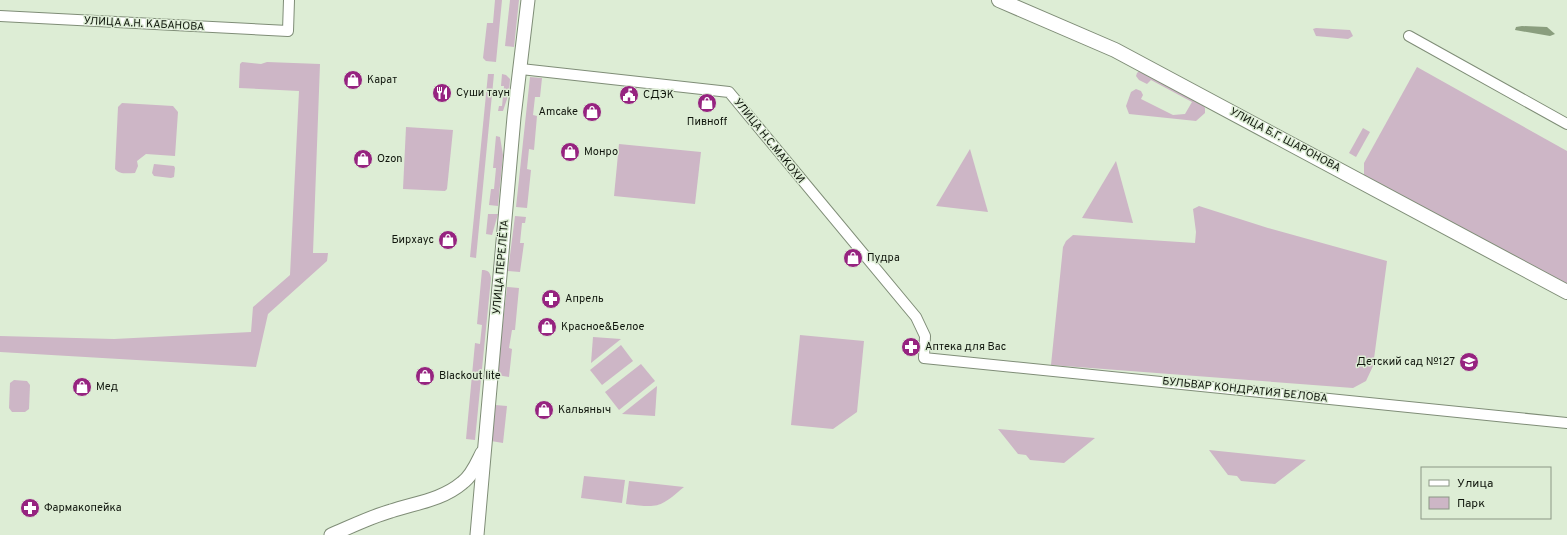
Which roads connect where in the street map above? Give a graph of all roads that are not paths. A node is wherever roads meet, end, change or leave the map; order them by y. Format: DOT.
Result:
graph roads {
  1 [pos="289,0"];
  2 [pos="528,0"];
  3 [pos="998,0"];
  4 [pos="0,16"];
  5 [pos="1409,36"];
  6 [pos="521,69"];
  7 [pos="1567,124"];
  8 [pos="1567,292"];
  9 [pos="924,358"];
  10 [pos="1567,423"];
  11 [pos="485,447"];
  12 [pos="479,512"];
  13 [pos="331,535"];
  14 [pos="477,535"];
  15 [pos="481,535"];
  1 -- 4 [label="street, УЛИЦА А.Н. КАБАНОВА"];
  2 -- 6 [label="street, УЛИЦА ПЕРЕЛЁТА"];
  3 -- 8 [label="main road, УЛИЦА Б.Г. ШАРОНОВА"];
  5 -- 7 [label="street"];
  6 -- 9 [label="street, УЛИЦА Н.С.МАКОХИ"];
  6 -- 11 [label="street, УЛИЦА ПЕРЕЛЁТА"];
  9 -- 10 [label="street, БУЛЬВАР КОНДРАТИЯ БЕЛОВА"];
  11 -- 12 [label="street, УЛИЦА ПЕРЕЛЁТА"];
  11 -- 13 [label="street"];
  12 -- 14 [label="street, УЛИЦА ПЕРЕЛЁТА"];
  12 -- 15 [label="street"];
}
